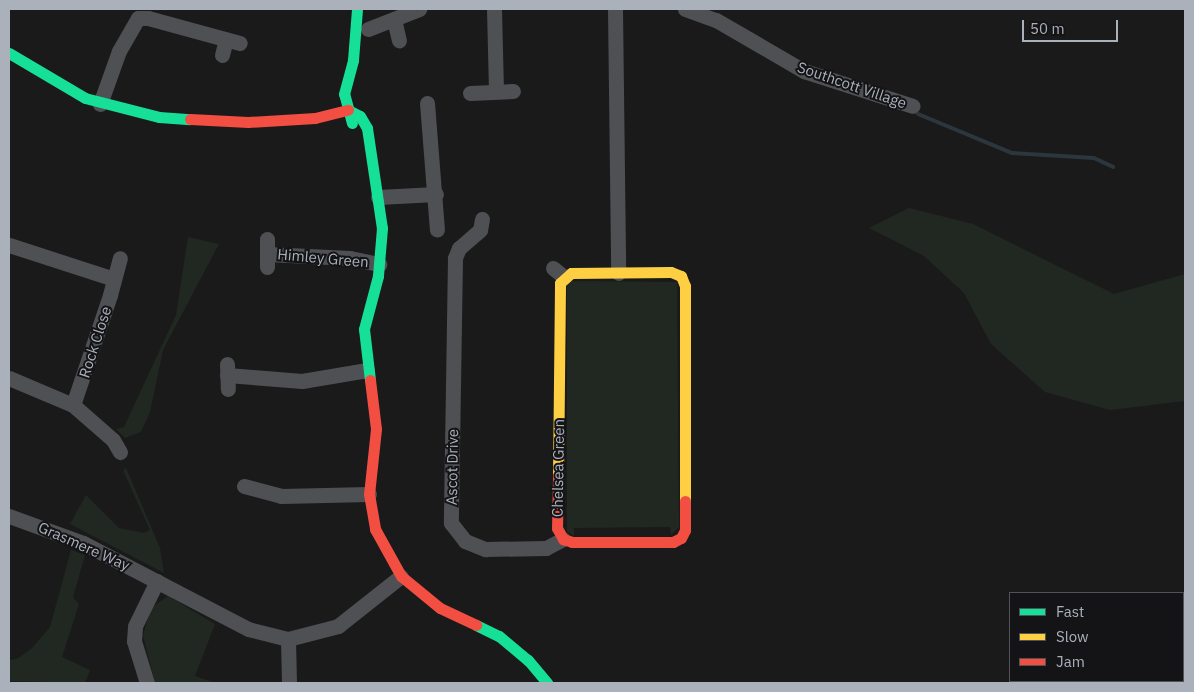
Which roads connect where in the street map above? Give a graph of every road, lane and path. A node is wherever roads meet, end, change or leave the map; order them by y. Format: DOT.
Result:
graph roads {
  1 [pos="357,9"];
  2 [pos="419,9"];
  3 [pos="494,9"];
  4 [pos="615,9"];
  5 [pos="684,9"];
  6 [pos="394,18"];
  7 [pos="368,29"];
  8 [pos="400,40"];
  9 [pos="9,52"];
  10 [pos="222,55"];
  11 [pos="496,91"];
  12 [pos="513,91"];
  13 [pos="470,93"];
  14 [pos="427,103"];
  15 [pos="100,104"];
  16 [pos="913,106"];
  17 [pos="348,110"];
  18 [pos="436,194"];
  19 [pos="378,197"];
  20 [pos="482,219"];
  21 [pos="437,230"];
  22 [pos="9,246"];
  23 [pos="267,253"];
  24 [pos="120,258"];
  25 [pos="379,264"];
  26 [pos="618,273"];
  27 [pos="114,279"];
  28 [pos="367,370"];
  29 [pos="227,376"];
  30 [pos="9,378"];
  31 [pos="73,404"];
  32 [pos="120,452"];
  33 [pos="250,491"];
  34 [pos="369,494"];
  35 [pos="9,516"];
  36 [pos="563,539"];
  37 [pos="400,576"];
  38 [pos="157,582"];
  39 [pos="288,639"];
  40 [pos="147,683"];
  41 [pos="290,683"];
  42 [pos="547,683"];
  1 -- 17 [label="street"];
  2 -- 6 [label="street"];
  3 -- 11 [label="street"];
  4 -- 26 [label="street"];
  5 -- 16 [label="street, Southcott Village"];
  6 -- 7 [label="street"];
  6 -- 8 [label="street"];
  9 -- 15 [label="street"];
  10 -- 15 [label="street"];
  11 -- 12 [label="street"];
  11 -- 13 [label="street"];
  14 -- 18 [label="street"];
  15 -- 17 [label="street"];
  17 -- 19 [label="street, Himley Green"];
  18 -- 19 [label="street"];
  18 -- 21 [label="street"];
  19 -- 25 [label="street, Himley Green"];
  20 -- 36 [label="street, Ascot Drive"];
  22 -- 27 [label="street"];
  23 -- 25 [label="street, Himley Green"];
  24 -- 27 [label="street, Rock Close"];
  25 -- 28 [label="street, Himley Green"];
  26 -- 36 [label="street, Chelsea Green"];
  26 -- 36 [label="street, Chelsea Green"];
  27 -- 31 [label="street, Rock Close"];
  28 -- 29 [label="street"];
  28 -- 34 [label="street, Himley Green"];
  30 -- 31 [label="street"];
  31 -- 32 [label="street"];
  33 -- 34 [label="street"];
  34 -- 37 [label="street, Himley Green"];
  35 -- 38 [label="street, Grasmere Way"];
  37 -- 39 [label="street, Grasmere Way"];
  37 -- 42 [label="street, Himley Green"];
  38 -- 39 [label="street, Grasmere Way"];
  38 -- 40 [label="street"];
  39 -- 41 [label="street"];
}
